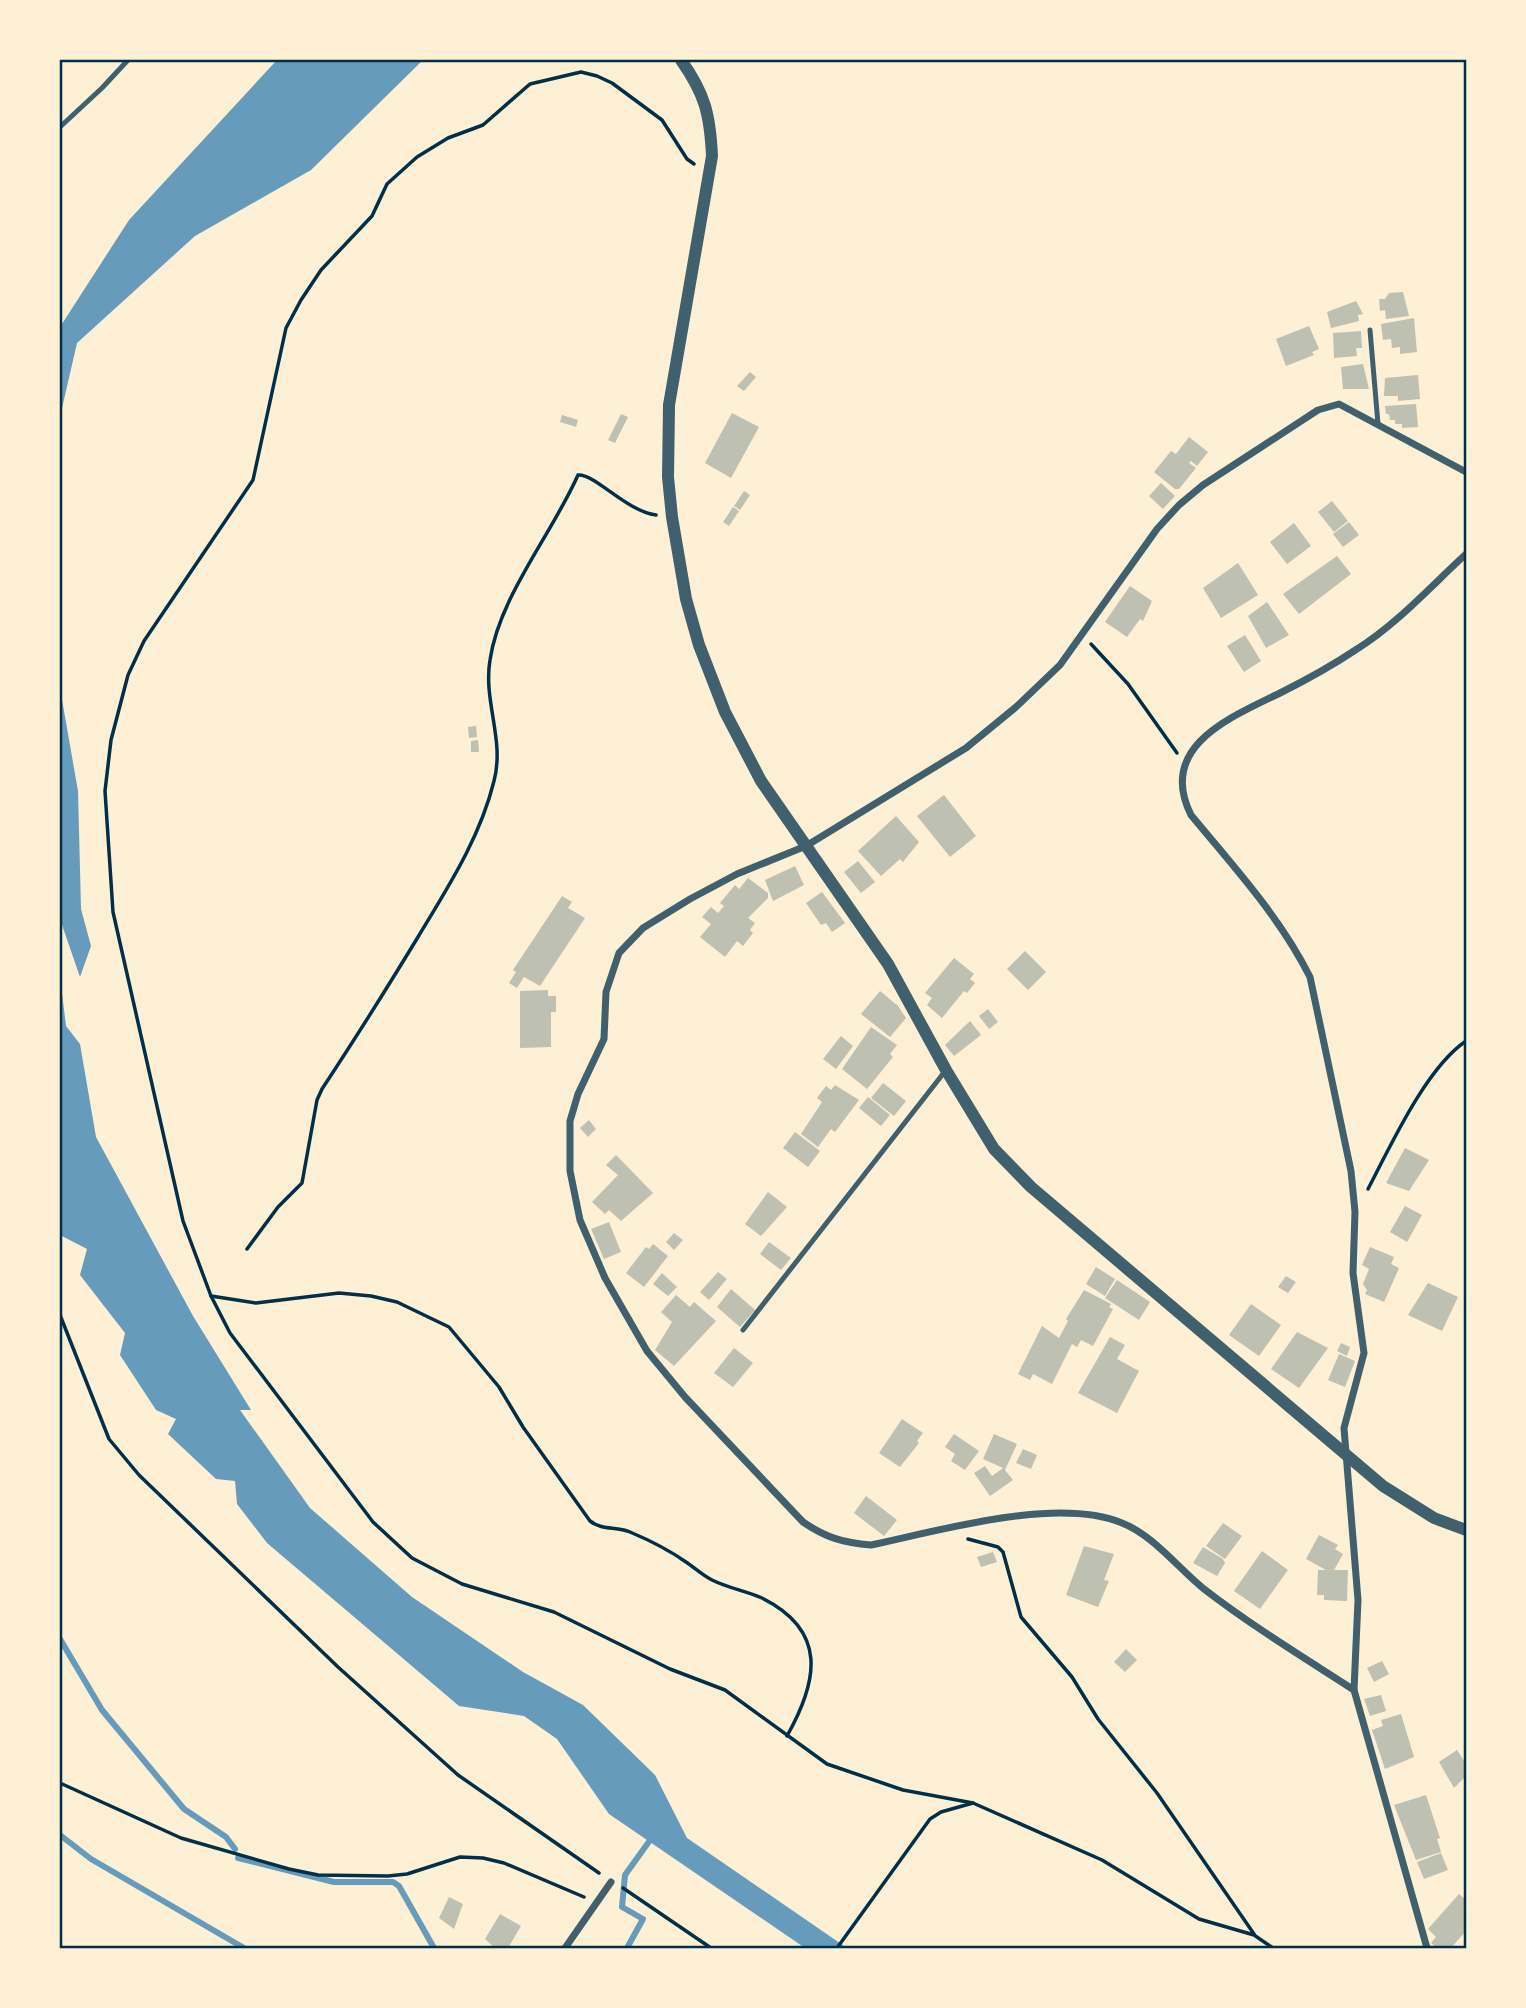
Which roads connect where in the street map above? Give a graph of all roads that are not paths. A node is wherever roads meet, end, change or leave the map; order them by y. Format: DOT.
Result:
graph roads {
  1 [pos="128,60"];
  2 [pos="681,60"];
  3 [pos="60,127"];
  4 [pos="1370,330"];
  5 [pos="1378,424"];
  6 [pos="1466,472"];
  7 [pos="1466,554"];
  8 [pos="806,846"];
  9 [pos="946,1070"];
  10 [pos="743,1330"];
  11 [pos="1344,1453"];
  12 [pos="1466,1530"];
  13 [pos="1354,1690"];
  14 [pos="611,1882"];
  15 [pos="565,1948"];
  16 [pos="1427,1948"];
  1 -- 3 [label="lane"];
  2 -- 8 [label="street"];
  4 -- 5 [label="lane"];
  5 -- 6 [label="street"];
  5 -- 8 [label="street"];
  7 -- 11 [label="street"];
  8 -- 9 [label="street"];
  8 -- 13 [label="street"];
  9 -- 10 [label="lane"];
  9 -- 11 [label="street"];
  11 -- 12 [label="street"];
  11 -- 13 [label="street"];
  13 -- 16 [label="street"];
  14 -- 15 [label="street"];
}
